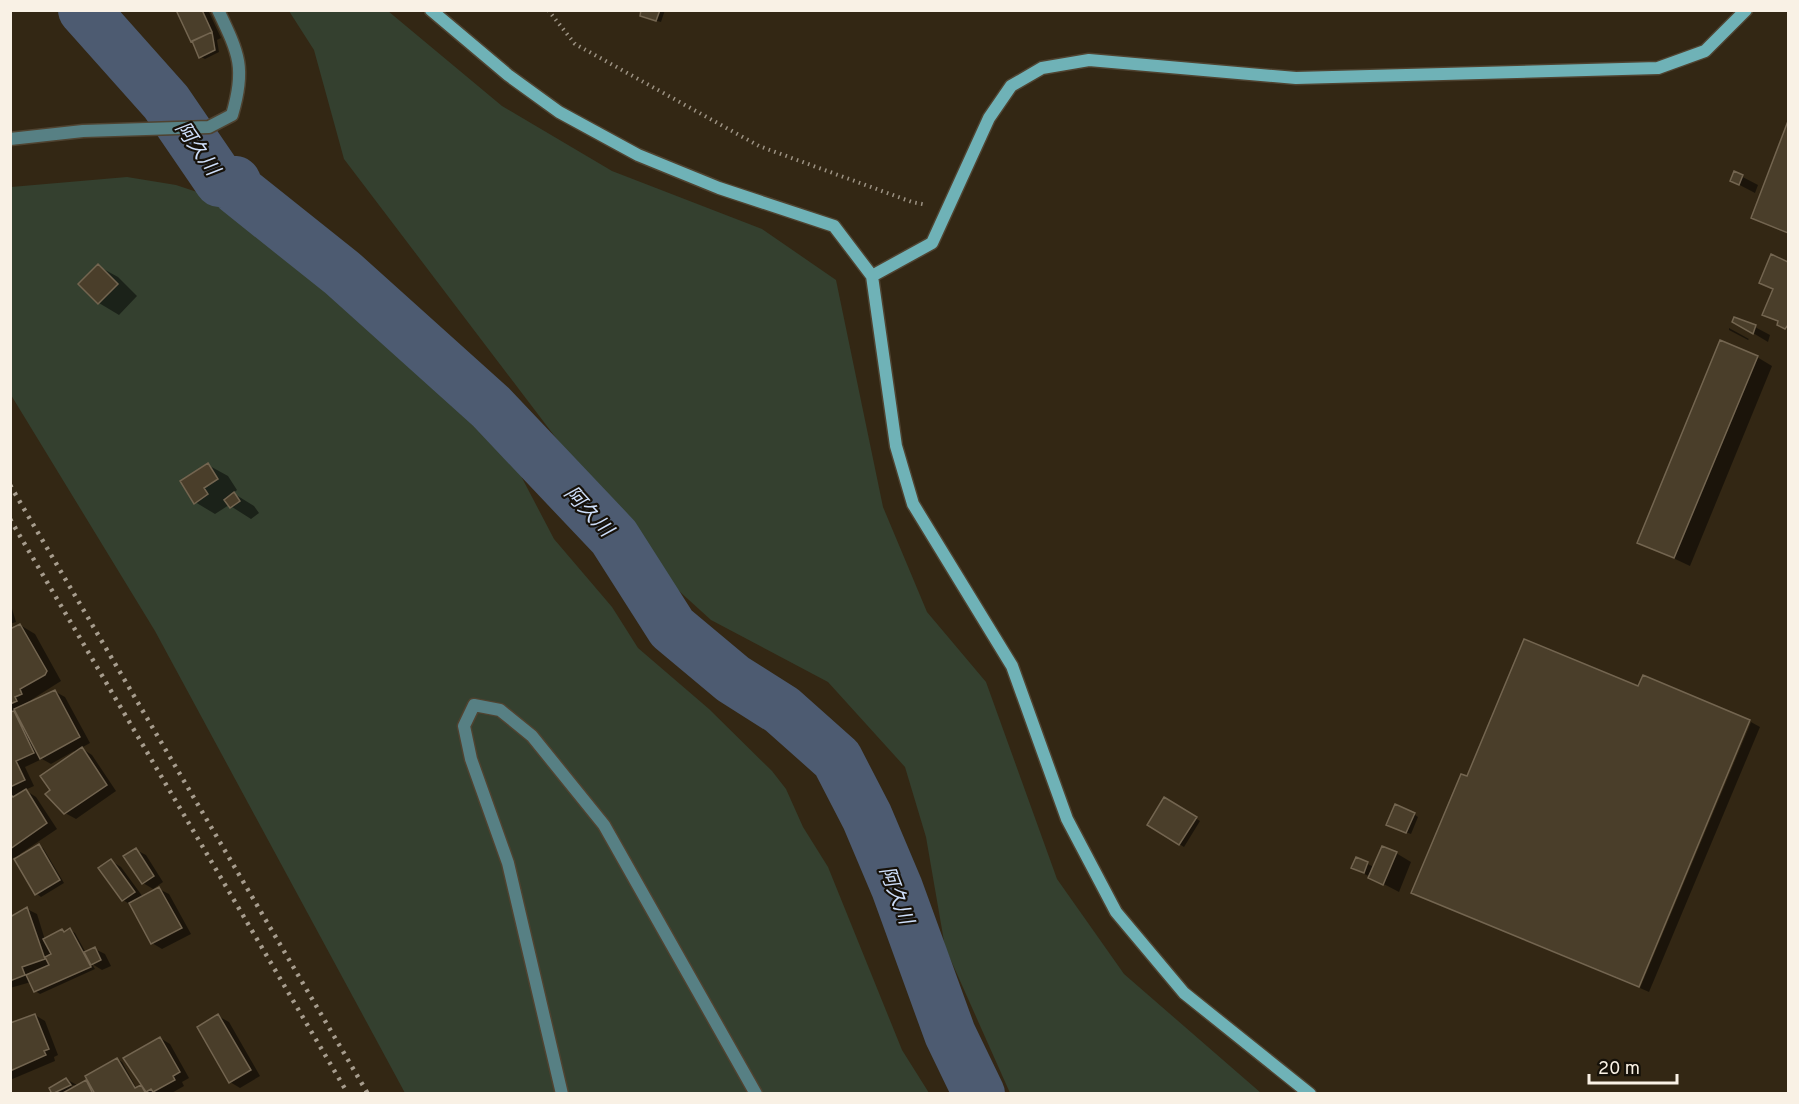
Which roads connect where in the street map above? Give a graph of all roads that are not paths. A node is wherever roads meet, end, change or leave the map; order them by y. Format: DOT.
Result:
graph roads {
  1 [pos="218,10"];
  2 [pos="431,10"];
  3 [pos="1746,10"];
  4 [pos="10,139"];
  5 [pos="872,276"];
  6 [pos="562,1094"];
  7 [pos="756,1094"];
  8 [pos="1310,1094"];
  1 -- 4 [label="street"];
  2 -- 5 [label="street"];
  3 -- 5 [label="street"];
  5 -- 8 [label="street"];
  6 -- 7 [label="street"];
}
